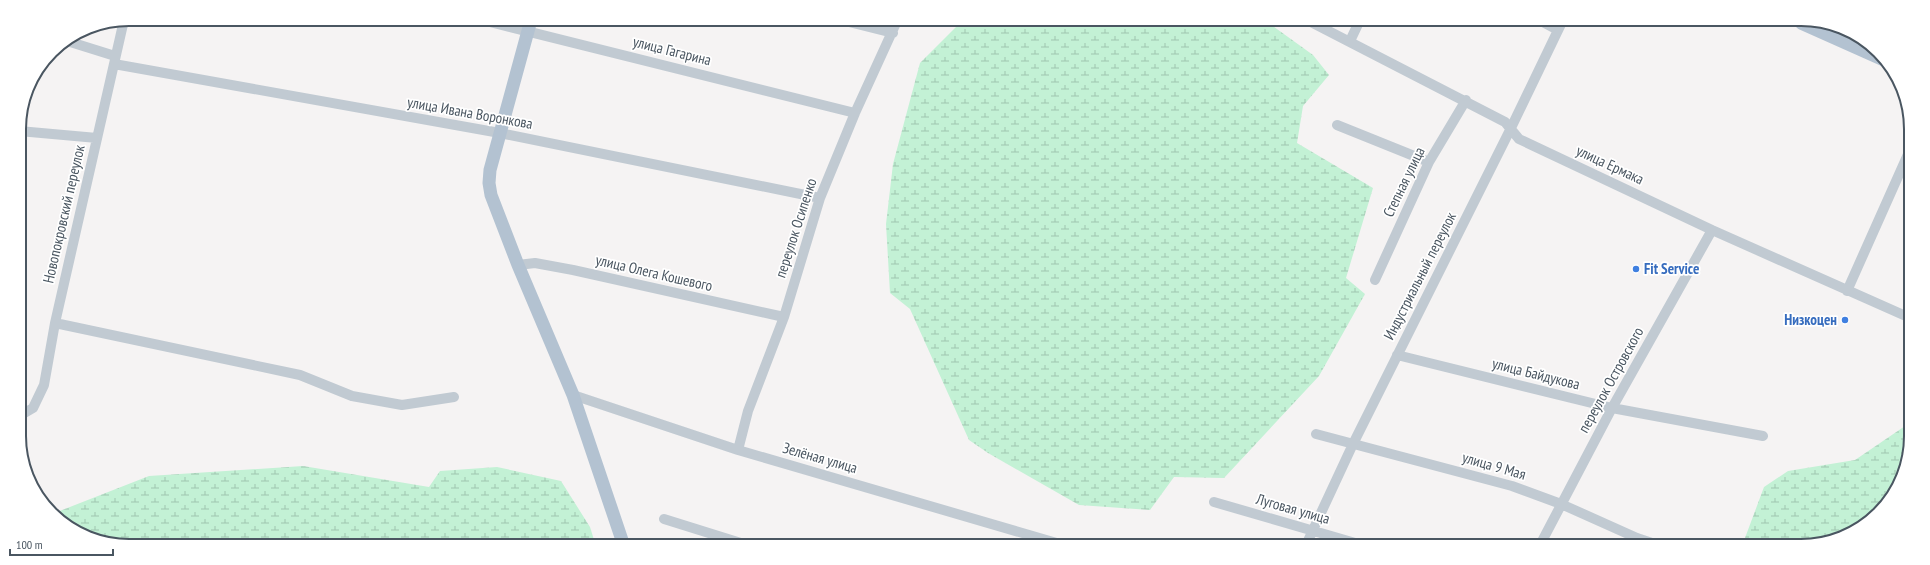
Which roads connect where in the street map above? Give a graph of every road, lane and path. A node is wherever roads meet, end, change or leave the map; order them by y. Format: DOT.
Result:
graph roads {
  1 [pos="122,26"];
  2 [pos="530,26"];
  3 [pos="534,26"];
  4 [pos="866,26"];
  5 [pos="895,26"];
  6 [pos="1319,26"];
  7 [pos="1357,26"];
  8 [pos="1560,26"];
  9 [pos="1809,27"];
  10 [pos="892,33"];
  11 [pos="1350,41"];
  12 [pos="72,43"];
  13 [pos="1873,55"];
  14 [pos="114,60"];
  15 [pos="1466,100"];
  16 [pos="854,113"];
  17 [pos="1337,125"];
  18 [pos="1510,130"];
  19 [pos="26,132"];
  20 [pos="500,133"];
  21 [pos="97,138"];
  22 [pos="1429,162"];
  23 [pos="1904,163"];
  24 [pos="820,198"];
  25 [pos="1712,230"];
  26 [pos="518,265"];
  27 [pos="1375,280"];
  28 [pos="1847,291"];
  29 [pos="1904,315"];
  30 [pos="784,317"];
  31 [pos="55,323"];
  32 [pos="1397,355"];
  33 [pos="573,395"];
  34 [pos="454,397"];
  35 [pos="1612,408"];
  36 [pos="26,412"];
  37 [pos="1316,434"];
  38 [pos="1763,436"];
  39 [pos="1353,444"];
  40 [pos="738,450"];
  41 [pos="1214,502"];
  42 [pos="1561,504"];
  43 [pos="664,519"];
  44 [pos="1312,530"];
  45 [pos="622,539"];
  46 [pos="728,539"];
  47 [pos="1043,539"];
  48 [pos="1308,539"];
  49 [pos="1342,539"];
  50 [pos="1543,539"];
  51 [pos="1630,539"];
  1 -- 14 [label="street, Новопокровский переулок"];
  2 -- 20 [label="main road"];
  3 -- 16 [label="street, улица Гагарина"];
  4 -- 10 [label="street"];
  5 -- 10 [label="street, переулок Осипенко"];
  6 -- 11 [label="street, улица Ермака"];
  7 -- 11 [label="street"];
  8 -- 18 [label="street, Индустриальный переулок"];
  9 -- 13 [label="main road"];
  10 -- 16 [label="street, переулок Осипенко"];
  11 -- 15 [label="street, улица Ермака"];
  12 -- 14 [label="street, улица Ивана Воронкова"];
  14 -- 20 [label="street, улица Ивана Воронкова"];
  14 -- 21 [label="street, Новопокровский переулок"];
  15 -- 18 [label="street, улица Ермака"];
  15 -- 22 [label="street, Степная улица"];
  16 -- 24 [label="street, переулок Осипенко"];
  17 -- 22 [label="street"];
  18 -- 25 [label="street, улица Ермака"];
  18 -- 32 [label="street, Индустриальный переулок"];
  19 -- 21 [label="street"];
  20 -- 24 [label="street, улица Ивана Воронкова"];
  20 -- 26 [label="main road"];
  21 -- 31 [label="street, Новопокровский переулок"];
  22 -- 27 [label="street, Степная улица"];
  23 -- 28 [label="street"];
  24 -- 30 [label="street, переулок Осипенко"];
  25 -- 28 [label="street, улица Ермака"];
  25 -- 35 [label="street, переулок Островского"];
  26 -- 30 [label="street, улица Олега Кошевого"];
  26 -- 33 [label="main road"];
  28 -- 29 [label="street, улица Ермака"];
  30 -- 40 [label="street, переулок Осипенко"];
  31 -- 34 [label="street"];
  31 -- 36 [label="street, Новопокровский переулок"];
  32 -- 35 [label="street, улица Байдукова"];
  32 -- 39 [label="street, Индустриальный переулок"];
  33 -- 40 [label="street, Зелёная улица"];
  33 -- 45 [label="main road"];
  35 -- 38 [label="street, улица Байдукова"];
  35 -- 42 [label="street, переулок Островского"];
  37 -- 39 [label="street, улица 9 Мая"];
  39 -- 42 [label="street, улица 9 Мая"];
  39 -- 44 [label="street, Индустриальный переулок"];
  40 -- 47 [label="street, Зелёная улица"];
  41 -- 44 [label="street, Луговая улица"];
  42 -- 50 [label="street, переулок Островского"];
  42 -- 51 [label="street, улица 9 Мая"];
  43 -- 46 [label="street"];
  44 -- 48 [label="street, Индустриальный переулок"];
  44 -- 49 [label="street, Луговая улица"];
}
